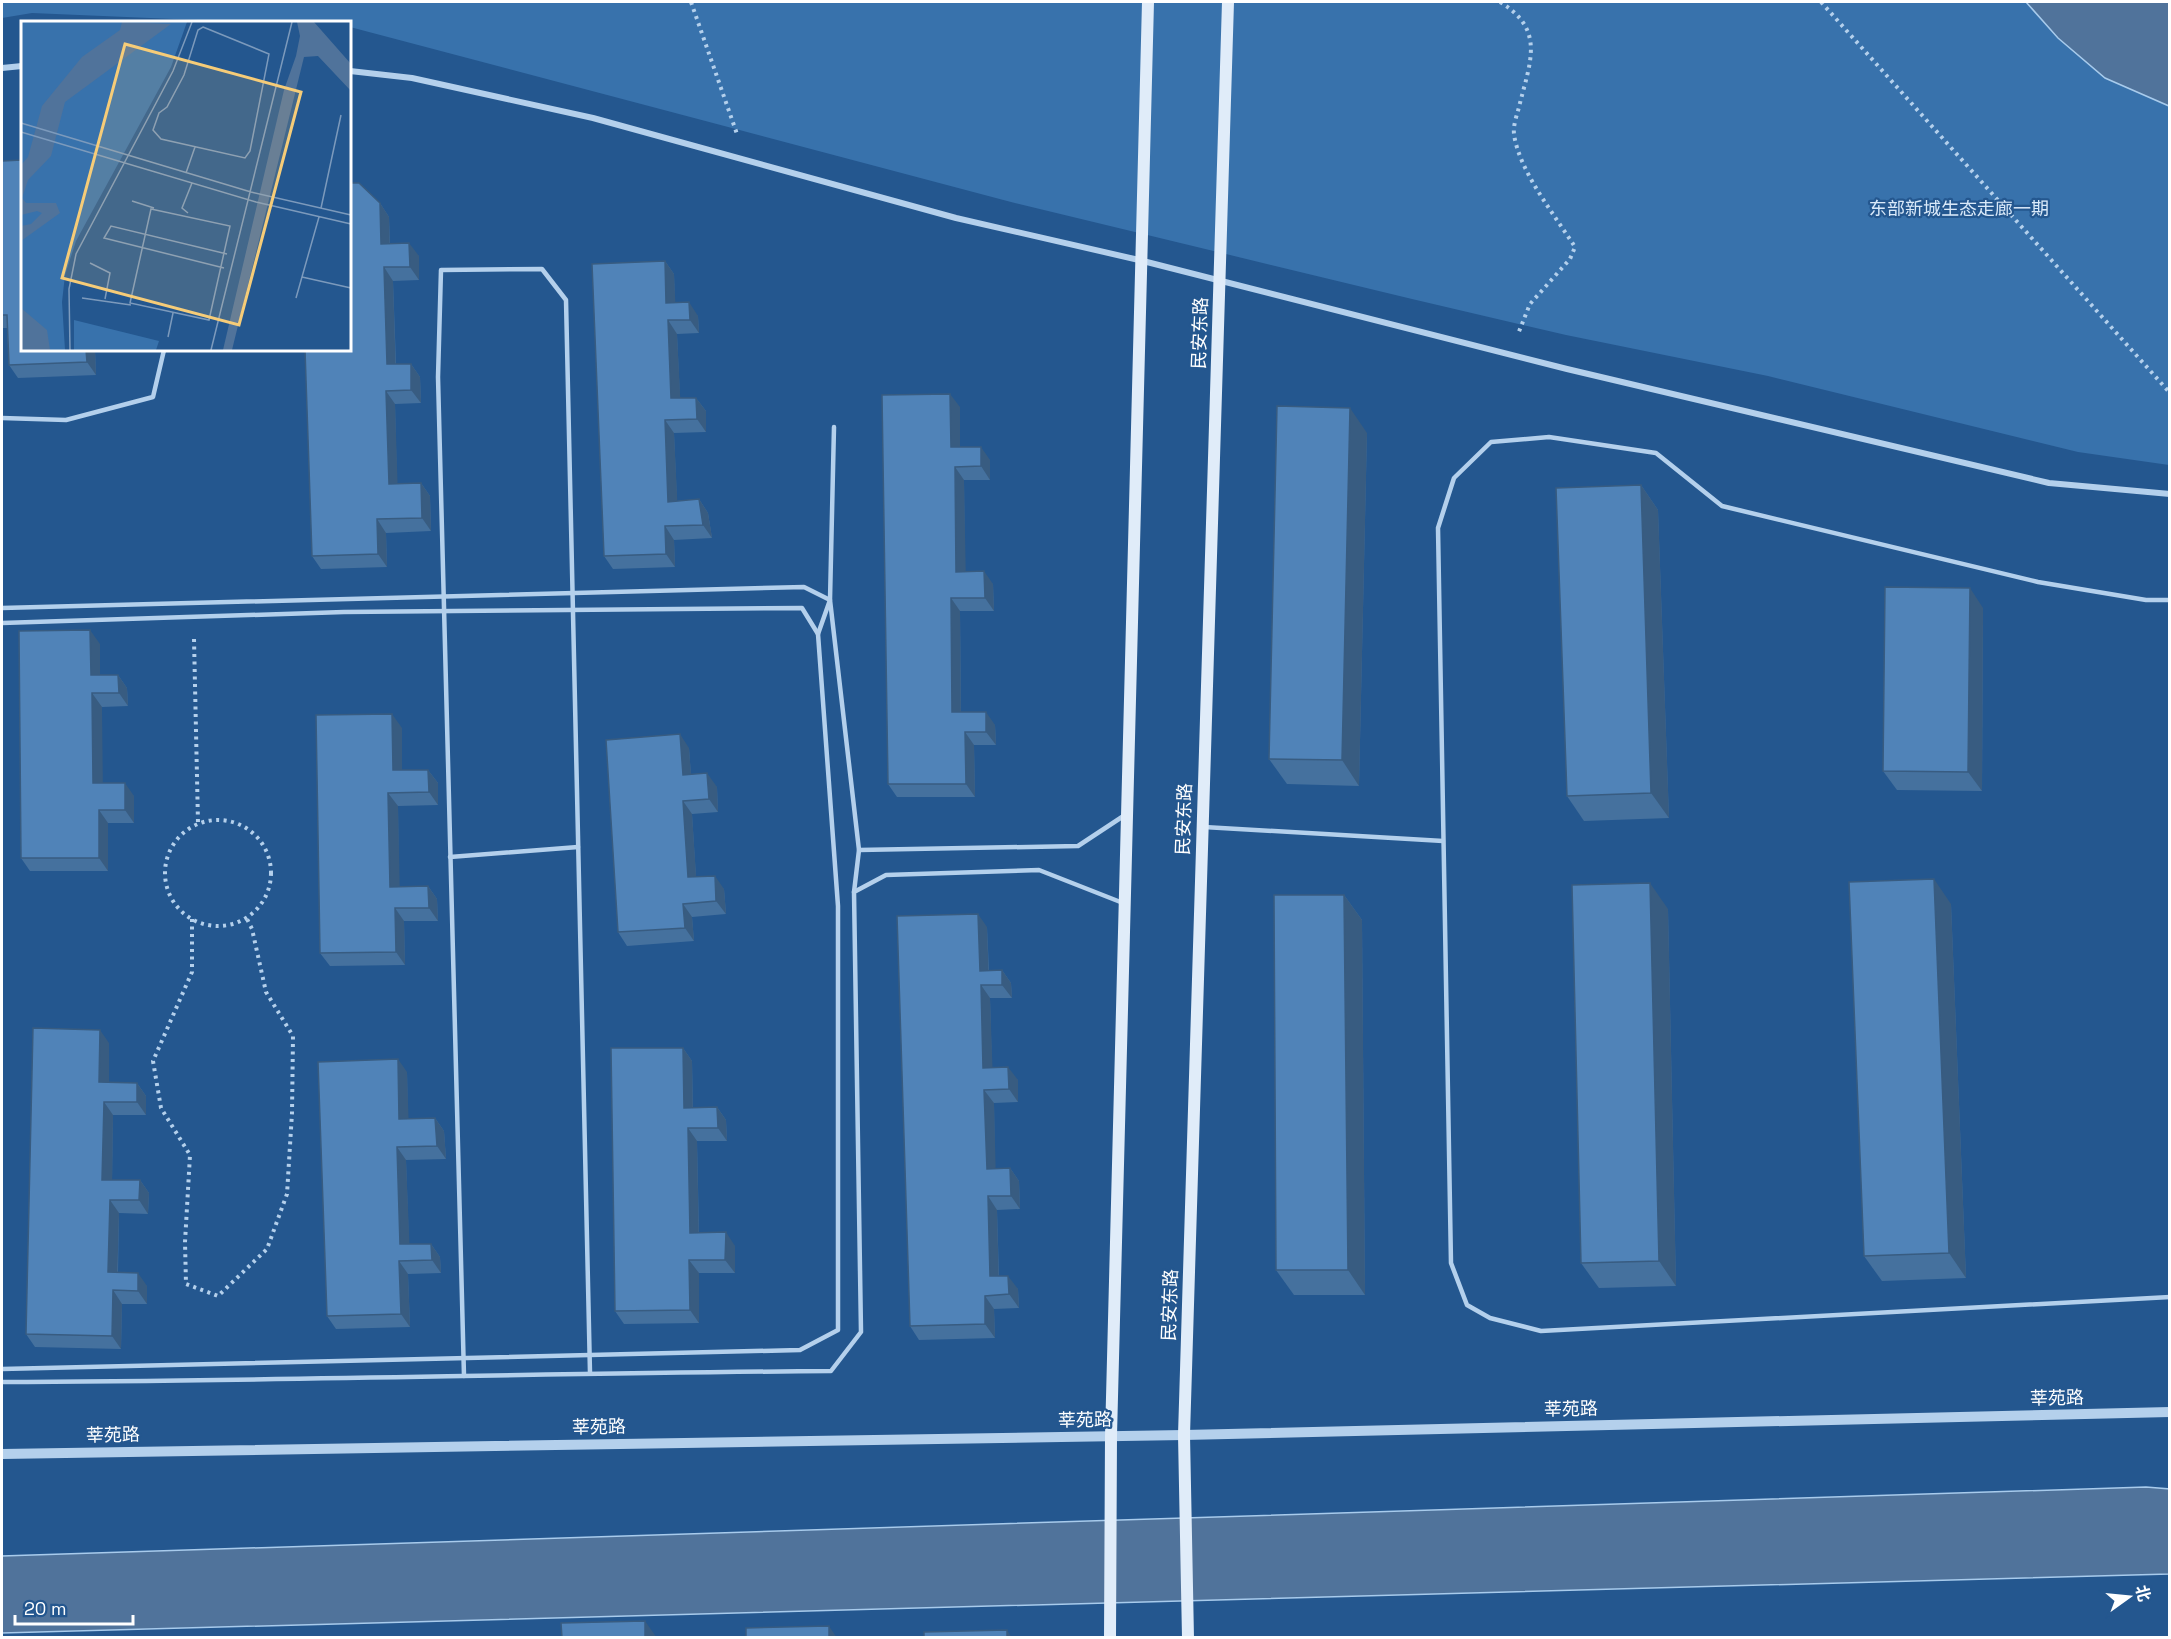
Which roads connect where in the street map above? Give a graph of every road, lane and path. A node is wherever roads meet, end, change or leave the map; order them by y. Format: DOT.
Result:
graph roads {
  1 [pos="691,2"];
  2 [pos="1148,2"];
  3 [pos="1228,2"];
  4 [pos="1500,2"];
  5 [pos="1821,2"];
  6 [pos="21,66"];
  7 [pos="2,68"];
  8 [pos="351,71"];
  9 [pos="746,159"];
  10 [pos="1139,260"];
  11 [pos="1219,281"];
  12 [pos="165,351"];
  13 [pos="1509,354"];
  14 [pos="2169,393"];
  15 [pos="2,418"];
  16 [pos="834,427"];
  17 [pos="2169,494"];
  18 [pos="572,593"];
  19 [pos="443,597"];
  20 [pos="830,600"];
  21 [pos="2169,600"];
  22 [pos="2,608"];
  23 [pos="573,610"];
  24 [pos="444,611"];
  25 [pos="194,617"];
  26 [pos="2,624"];
  27 [pos="818,634"];
  28 [pos="1125,815"];
  29 [pos="198,823"];
  30 [pos="1202,826"];
  31 [pos="1443,841"];
  32 [pos="578,847"];
  33 [pos="859,850"];
  34 [pos="450,857"];
  35 [pos="854,892"];
  36 [pos="1123,903"];
  37 [pos="246,917"];
  38 [pos="192,919"];
  39 [pos="2169,1297"];
  40 [pos="590,1355"];
  41 [pos="463,1359"];
  42 [pos="2,1369"];
  43 [pos="590,1373"];
  44 [pos="464,1376"];
  45 [pos="2,1382"];
  46 [pos="2169,1412"];
  47 [pos="1184,1434"];
  48 [pos="1111,1436"];
  49 [pos="2,1454"];
  50 [pos="1188,1634"];
  51 [pos="1110,1638"];
  1 -- 9 [label="path"];
  2 -- 10 [label="main road"];
  3 -- 11 [label="main road, 民安东路"];
  4 -- 13 [label="path"];
  5 -- 14 [label="path"];
  6 -- 7 [label="street"];
  8 -- 9 [label="street"];
  9 -- 10 [label="street"];
  10 -- 11 [label="street"];
  10 -- 28 [label="main road"];
  11 -- 13 [label="street"];
  11 -- 30 [label="main road, 民安东路"];
  12 -- 15 [label="lane"];
  13 -- 17 [label="street"];
  16 -- 20 [label="lane"];
  18 -- 19 [label="lane"];
  18 -- 19 [label="lane"];
  18 -- 20 [label="lane"];
  18 -- 23 [label="lane"];
  19 -- 22 [label="lane"];
  19 -- 24 [label="lane"];
  20 -- 27 [label="lane"];
  20 -- 33 [label="lane"];
  21 -- 31 [label="lane"];
  23 -- 24 [label="lane"];
  23 -- 27 [label="lane"];
  23 -- 32 [label="lane"];
  24 -- 25 [label="lane"];
  24 -- 34 [label="lane"];
  25 -- 26 [label="lane"];
  25 -- 29 [label="path"];
  27 -- 40 [label="lane"];
  28 -- 33 [label="lane"];
  28 -- 36 [label="main road"];
  29 -- 37 [label="path"];
  29 -- 38 [label="path"];
  30 -- 31 [label="lane"];
  30 -- 47 [label="main road, 民安东路"];
  31 -- 39 [label="lane"];
  32 -- 34 [label="lane"];
  32 -- 40 [label="lane"];
  33 -- 35 [label="lane"];
  34 -- 41 [label="lane"];
  35 -- 36 [label="lane"];
  35 -- 43 [label="lane"];
  36 -- 48 [label="main road"];
  37 -- 38 [label="path"];
  37 -- 38 [label="path"];
  40 -- 41 [label="lane"];
  40 -- 43 [label="lane"];
  41 -- 42 [label="lane"];
  41 -- 44 [label="lane"];
  43 -- 44 [label="lane"];
  44 -- 45 [label="lane"];
  46 -- 47 [label="street, 莘苑路"];
  47 -- 48 [label="street, 莘苑路"];
  47 -- 50 [label="main road, 民安东路"];
  48 -- 49 [label="street, 莘苑路"];
  48 -- 51 [label="main road"];
}
